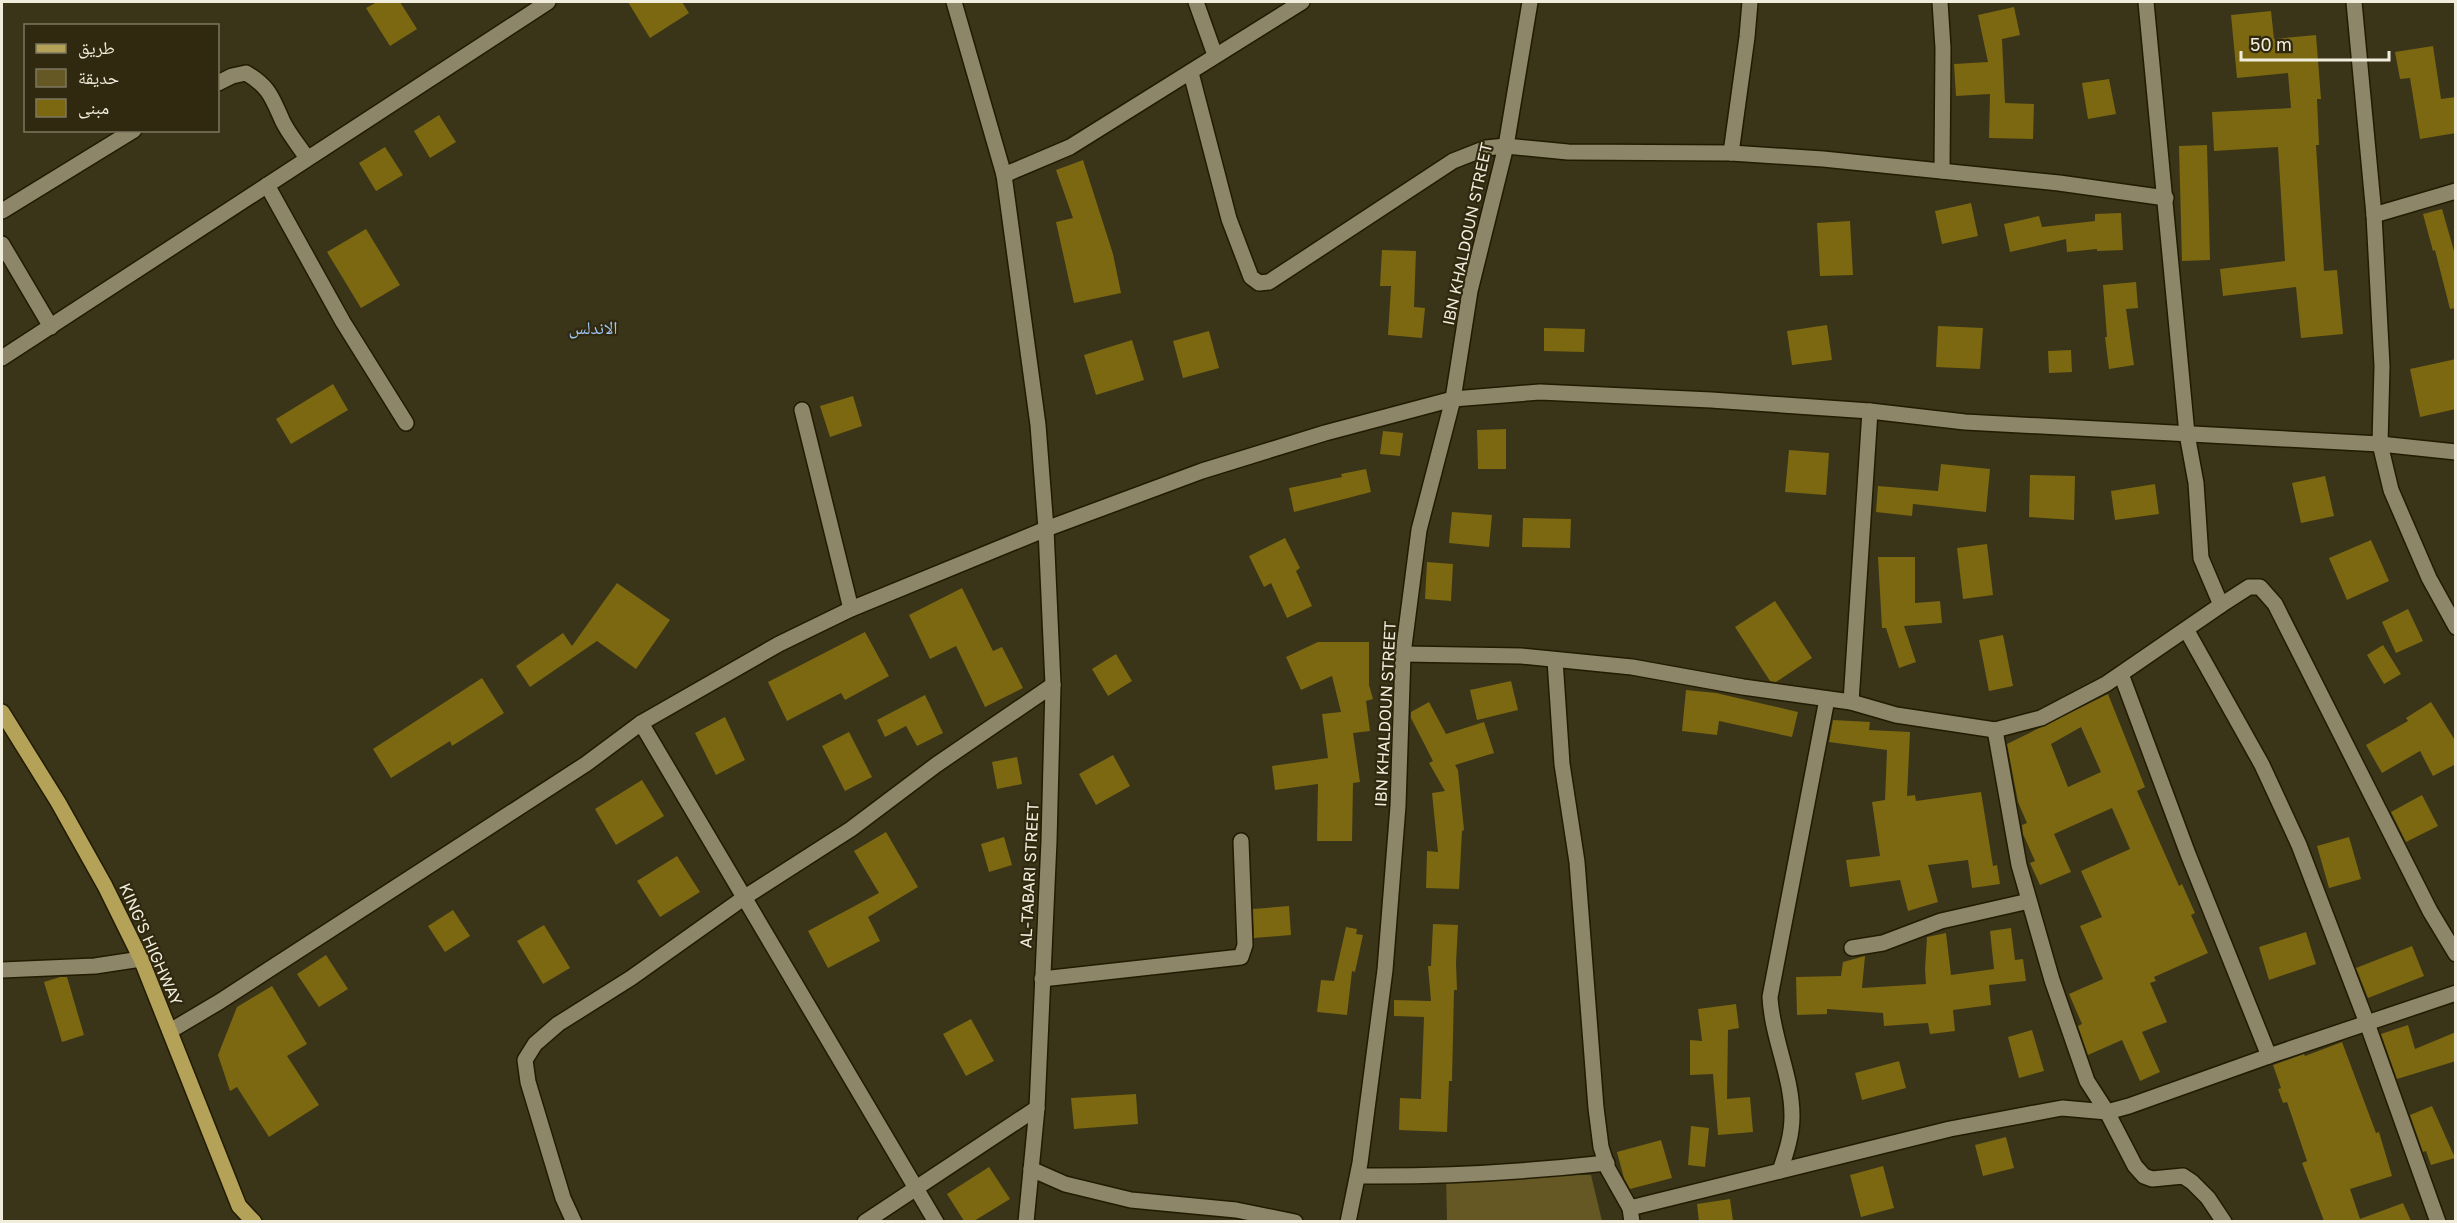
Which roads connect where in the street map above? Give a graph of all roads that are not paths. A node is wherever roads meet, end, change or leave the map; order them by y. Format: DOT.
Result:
graph roads {
  1 [pos="548,2"];
  2 [pos="954,2"];
  3 [pos="1196,2"];
  4 [pos="1302,2"];
  5 [pos="1530,2"];
  6 [pos="1750,2"];
  7 [pos="1940,2"];
  8 [pos="2146,2"];
  9 [pos="2354,2"];
  10 [pos="1215,55"];
  11 [pos="1191,73"];
  12 [pos="219,82"];
  13 [pos="131,132"];
  14 [pos="1506,146"];
  15 [pos="1731,153"];
  16 [pos="307,158"];
  17 [pos="1942,171"];
  18 [pos="1004,175"];
  19 [pos="267,185"];
  20 [pos="2456,191"];
  21 [pos="2166,198"];
  22 [pos="2,212"];
  23 [pos="2374,215"];
  24 [pos="2,244"];
  25 [pos="51,327"];
  26 [pos="2,358"];
  27 [pos="1454,399"];
  28 [pos="802,410"];
  29 [pos="1870,411"];
  30 [pos="406,423"];
  31 [pos="2187,434"];
  32 [pos="2380,444"];
  33 [pos="2456,452"];
  34 [pos="1046,529"];
  35 [pos="2221,605"];
  36 [pos="851,609"];
  37 [pos="2456,627"];
  38 [pos="2187,631"];
  39 [pos="1403,654"];
  40 [pos="1555,660"];
  41 [pos="2121,674"];
  42 [pos="1053,685"];
  43 [pos="1827,699"];
  44 [pos="1851,702"];
  45 [pos="2,712"];
  46 [pos="641,723"];
  47 [pos="1995,730"];
  48 [pos="1241,841"];
  49 [pos="745,897"];
  50 [pos="2029,901"];
  51 [pos="1852,948"];
  52 [pos="2456,954"];
  53 [pos="141,959"];
  54 [pos="2,970"];
  55 [pos="1042,979"];
  56 [pos="2456,993"];
  57 [pos="2367,1023"];
  58 [pos="170,1031"];
  59 [pos="2270,1056"];
  60 [pos="1037,1108"];
  61 [pos="2107,1112"];
  62 [pos="1607,1163"];
  63 [pos="1031,1168"];
  64 [pos="1780,1171"];
  65 [pos="1358,1176"];
  66 [pos="917,1188"];
  67 [pos="239,1214"];
  68 [pos="1631,1215"];
  69 [pos="254,1221"];
  70 [pos="574,1221"];
  71 [pos="865,1221"];
  72 [pos="936,1221"];
  73 [pos="1026,1221"];
  74 [pos="1295,1221"];
  75 [pos="1348,1221"];
  76 [pos="2224,1221"];
  77 [pos="2438,1221"];
  1 -- 16 [label="street"];
  2 -- 18 [label="street, AL-TABARI STREET"];
  3 -- 10 [label="street"];
  4 -- 10 [label="street"];
  5 -- 14 [label="street, IBN KHALDOUN STREET"];
  6 -- 15 [label="street"];
  7 -- 17 [label="street"];
  8 -- 21 [label="street"];
  9 -- 23 [label="street"];
  10 -- 11 [label="street"];
  11 -- 14 [label="street"];
  11 -- 18 [label="street"];
  12 -- 16 [label="street"];
  13 -- 22 [label="street"];
  14 -- 15 [label="street"];
  14 -- 27 [label="street, IBN KHALDOUN STREET"];
  15 -- 17 [label="street"];
  16 -- 19 [label="street"];
  17 -- 21 [label="street"];
  18 -- 34 [label="street, AL-TABARI STREET"];
  19 -- 25 [label="street"];
  19 -- 30 [label="street"];
  20 -- 23 [label="street"];
  21 -- 31 [label="street"];
  23 -- 32 [label="street"];
  24 -- 25 [label="street"];
  25 -- 26 [label="street"];
  27 -- 29 [label="street"];
  27 -- 34 [label="street"];
  27 -- 39 [label="street, IBN KHALDOUN STREET"];
  28 -- 36 [label="street"];
  29 -- 31 [label="street"];
  29 -- 44 [label="street"];
  31 -- 32 [label="street"];
  31 -- 35 [label="street"];
  32 -- 33 [label="street"];
  32 -- 37 [label="street"];
  34 -- 36 [label="street"];
  34 -- 42 [label="street, AL-TABARI STREET"];
  35 -- 38 [label="street"];
  35 -- 52 [label="street"];
  36 -- 46 [label="street"];
  38 -- 41 [label="street"];
  38 -- 57 [label="street"];
  39 -- 40 [label="street"];
  39 -- 65 [label="street, IBN KHALDOUN STREET"];
  40 -- 43 [label="street"];
  40 -- 62 [label="street"];
  41 -- 47 [label="street"];
  41 -- 59 [label="street"];
  42 -- 49 [label="street"];
  42 -- 55 [label="street, AL-TABARI STREET"];
  43 -- 44 [label="street"];
  43 -- 64 [label="street"];
  44 -- 47 [label="street"];
  45 -- 53 [label="main road, KING'S HIGHWAY"];
  46 -- 49 [label="street"];
  46 -- 58 [label="street"];
  47 -- 50 [label="street"];
  48 -- 55 [label="street"];
  49 -- 66 [label="street"];
  49 -- 70 [label="street"];
  50 -- 51 [label="street"];
  50 -- 61 [label="street"];
  53 -- 54 [label="street"];
  53 -- 58 [label="main road, KING'S HIGHWAY"];
  55 -- 60 [label="street, AL-TABARI STREET"];
  56 -- 57 [label="street"];
  57 -- 59 [label="street"];
  57 -- 77 [label="street"];
  58 -- 67 [label="main road, KING'S HIGHWAY"];
  59 -- 61 [label="street"];
  60 -- 63 [label="street, AL-TABARI STREET"];
  60 -- 66 [label="street"];
  61 -- 64 [label="street"];
  61 -- 76 [label="street"];
  62 -- 65 [label="street"];
  62 -- 68 [label="street"];
  63 -- 73 [label="street, AL-TABARI STREET"];
  63 -- 74 [label="street"];
  64 -- 68 [label="street"];
  65 -- 75 [label="street, IBN KHALDOUN STREET"];
  66 -- 71 [label="street"];
  66 -- 72 [label="street"];
  67 -- 69 [label="main road"];
}
